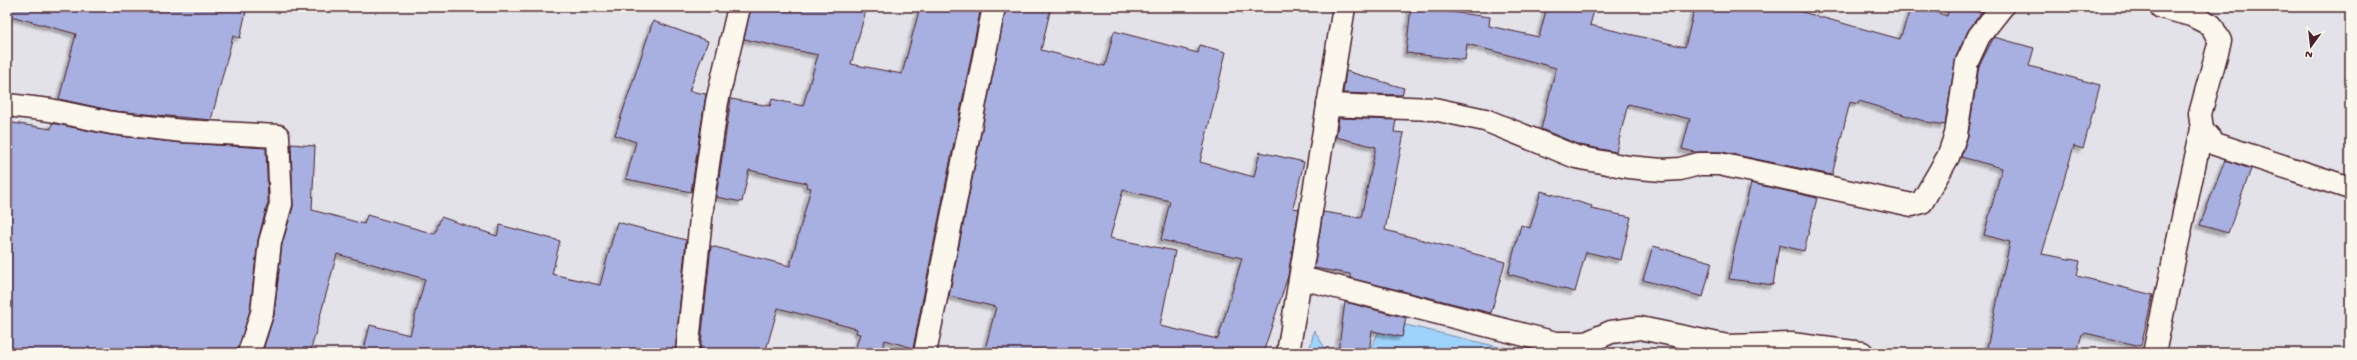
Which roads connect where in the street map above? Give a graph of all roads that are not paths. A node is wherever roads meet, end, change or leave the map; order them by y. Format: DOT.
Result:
graph roads {
  1 [pos="738,7"];
  2 [pos="994,7"];
  3 [pos="1344,7"];
  4 [pos="2002,7"];
  5 [pos="2161,7"];
  6 [pos="7,105"];
  7 [pos="1328,105"];
  8 [pos="2202,129"];
  9 [pos="2350,188"];
  10 [pos="1301,278"];
  11 [pos="249,353"];
  12 [pos="687,353"];
  13 [pos="925,353"];
  14 [pos="1288,353"];
  15 [pos="1862,353"];
  16 [pos="2154,353"];
  1 -- 12 [label="street"];
  2 -- 13 [label="street"];
  3 -- 7 [label="street"];
  4 -- 7 [label="street"];
  5 -- 8 [label="street"];
  6 -- 11 [label="street"];
  7 -- 10 [label="street"];
  8 -- 9 [label="street"];
  8 -- 16 [label="street"];
  10 -- 14 [label="street"];
  10 -- 15 [label="street"];
}
